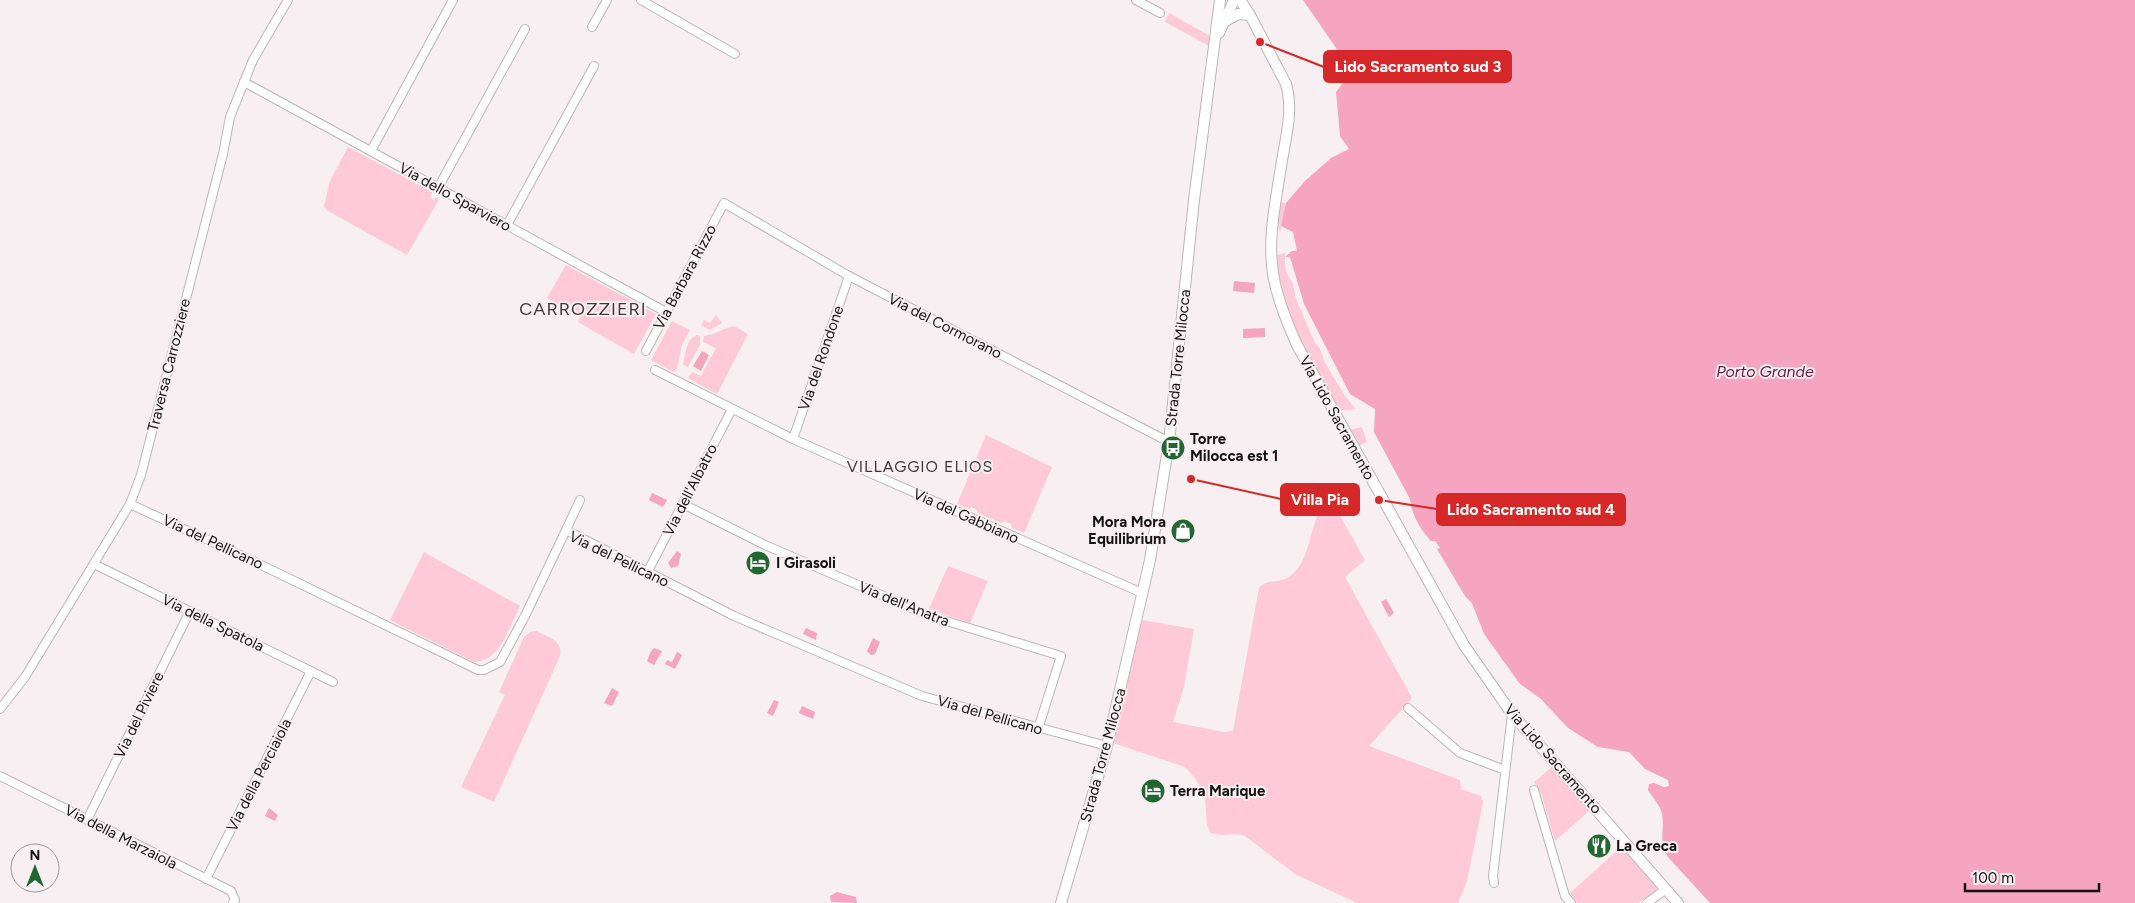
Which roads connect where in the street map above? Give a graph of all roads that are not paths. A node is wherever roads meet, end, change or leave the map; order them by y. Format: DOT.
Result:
graph roads {
  1 [pos="288,0"];
  2 [pos="453,0"];
  3 [pos="607,0"];
  4 [pos="641,0"];
  5 [pos="1136,0"];
  6 [pos="1220,0"];
  7 [pos="1234,0"];
  8 [pos="1240,0"];
  9 [pos="1160,13"];
  10 [pos="1250,15"];
  11 [pos="1224,23"];
  12 [pos="592,27"];
  13 [pos="525,29"];
  14 [pos="1215,41"];
  15 [pos="735,54"];
  16 [pos="594,66"];
  17 [pos="244,82"];
  18 [pos="370,151"];
  19 [pos="438,188"];
  20 [pos="724,203"];
  21 [pos="507,225"];
  22 [pos="849,276"];
  23 [pos="666,312"];
  24 [pos="646,351"];
  25 [pos="655,370"];
  26 [pos="732,410"];
  27 [pos="793,439"];
  28 [pos="1169,442"];
  29 [pos="580,500"];
  30 [pos="130,504"];
  31 [pos="683,504"];
  32 [pos="566,530"];
  33 [pos="94,564"];
  34 [pos="648,571"];
  35 [pos="1142,593"];
  36 [pos="190,611"];
  37 [pos="312,671"];
  38 [pos="333,682"];
  39 [pos="0,708"];
  40 [pos="1408,708"];
  41 [pos="1512,714"];
  42 [pos="1038,729"];
  43 [pos="1107,746"];
  44 [pos="1505,770"];
  45 [pos="0,776"];
  46 [pos="1534,790"];
  47 [pos="87,820"];
  48 [pos="206,879"];
  49 [pos="1494,883"];
  50 [pos="1666,889"];
  51 [pos="233,903"];
  52 [pos="1061,903"];
  53 [pos="1571,903"];
  54 [pos="1647,903"];
  55 [pos="1678,903"];
  1 -- 17 [label="street, Traversa Carrozziere"];
  2 -- 18 [label="street"];
  3 -- 12 [label="street"];
  4 -- 15 [label="street"];
  5 -- 9 [label="street"];
  6 -- 14 [label="street, Strada Torre Milocca"];
  7 -- 11 [label="street"];
  8 -- 10 [label="street, Via Lido Sacramento"];
  10 -- 11 [label="street"];
  10 -- 41 [label="street, Via Lido Sacramento"];
  11 -- 14 [label="street"];
  13 -- 19 [label="street"];
  14 -- 28 [label="street, Strada Torre Milocca"];
  16 -- 21 [label="street"];
  17 -- 18 [label="street, Via dello Sparviero"];
  17 -- 30 [label="street, Traversa Carrozziere"];
  18 -- 19 [label="street, Via dello Sparviero"];
  19 -- 21 [label="street, Via dello Sparviero"];
  20 -- 22 [label="street, Via del Cormorano"];
  20 -- 23 [label="street, Via Barbara Rizzo"];
  21 -- 23 [label="street, Via dello Sparviero"];
  22 -- 27 [label="street, Via del Rondone"];
  22 -- 28 [label="street, Via del Cormorano"];
  23 -- 24 [label="street, Via Barbara Rizzo"];
  25 -- 26 [label="street, Via del Gabbiano"];
  26 -- 27 [label="street, Via del Gabbiano"];
  26 -- 31 [label="street, Via dell'Albatro"];
  27 -- 35 [label="street, Via del Gabbiano"];
  28 -- 35 [label="street, Strada Torre Milocca"];
  29 -- 32 [label="street"];
  30 -- 32 [label="street, Via del Pellicano"];
  30 -- 33 [label="street, Traversa Carrozziere"];
  31 -- 34 [label="street, Via dell'Albatro"];
  31 -- 42 [label="street, Via dell'Anatra"];
  32 -- 34 [label="street, Via del Pellicano"];
  33 -- 36 [label="street, Via della Spatola"];
  33 -- 39 [label="street, Traversa Carrozziere"];
  34 -- 42 [label="street, Via del Pellicano"];
  35 -- 43 [label="street, Strada Torre Milocca"];
  36 -- 37 [label="street, Via della Spatola"];
  36 -- 47 [label="street, Via del Piviere"];
  37 -- 38 [label="street, Via della Spatola"];
  37 -- 48 [label="street, Via della Perciaiola"];
  40 -- 44 [label="street"];
  41 -- 44 [label="street"];
  41 -- 50 [label="street, Via Lido Sacramento"];
  42 -- 43 [label="street, Via del Pellicano"];
  43 -- 52 [label="street, Strada Torre Milocca"];
  44 -- 49 [label="street"];
  45 -- 47 [label="street, Via della Marzaiola"];
  46 -- 53 [label="street"];
  47 -- 48 [label="street, Via della Marzaiola"];
  48 -- 51 [label="street, Via della Marzaiola"];
  50 -- 54 [label="street"];
  50 -- 55 [label="street, Via Lido Sacramento"];
}
